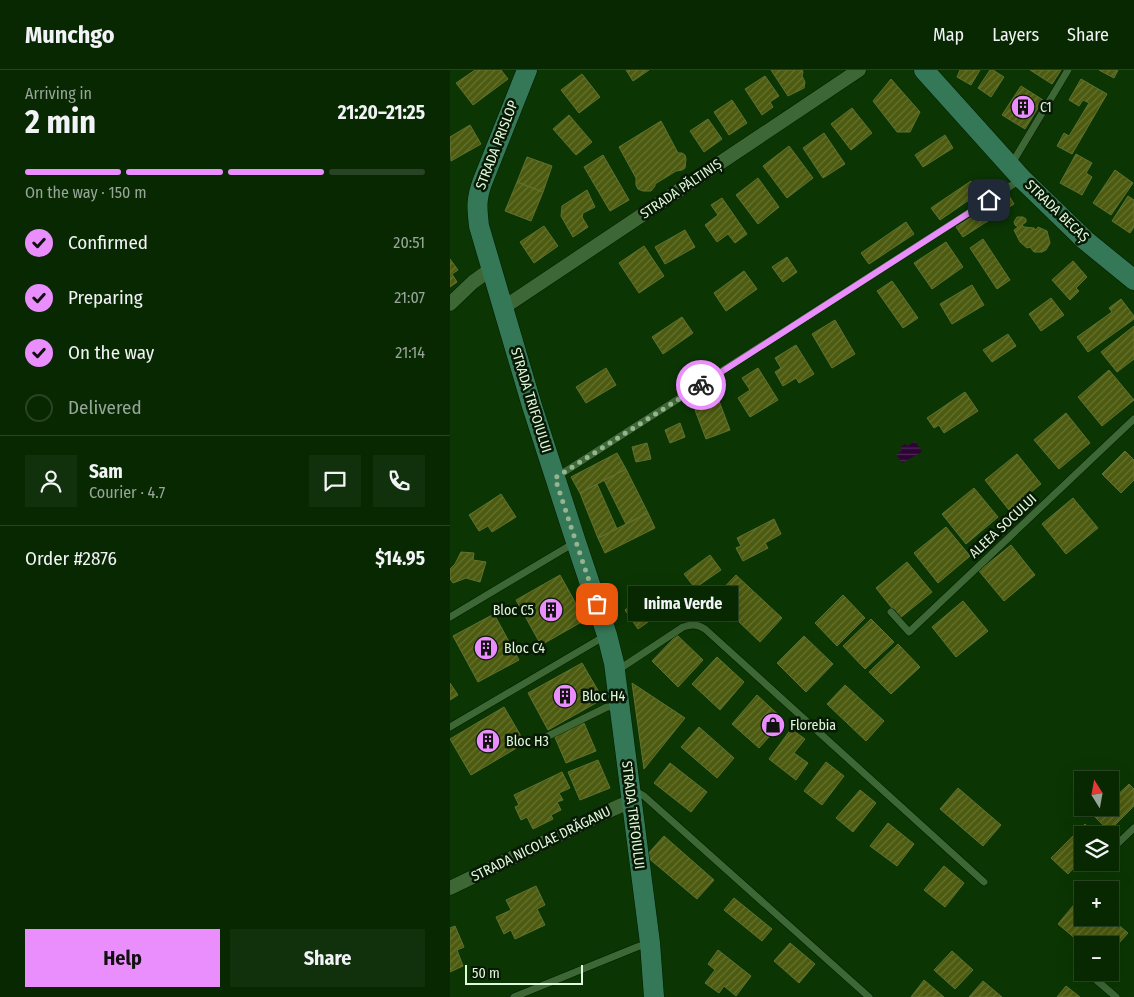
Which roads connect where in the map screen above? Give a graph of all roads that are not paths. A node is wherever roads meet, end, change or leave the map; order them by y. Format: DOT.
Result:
graph roads {
  1 [pos="859,70"];
  2 [pos="924,70"];
  3 [pos="1068,70"];
  4 [pos="529,73"];
  5 [pos="1017,172"];
  6 [pos="490,269"];
  7 [pos="1134,280"];
  8 [pos="450,304"];
  9 [pos="503,308"];
  10 [pos="1134,419"];
  11 [pos="555,478"];
  12 [pos="572,544"];
  13 [pos="891,612"];
  14 [pos="450,617"];
  15 [pos="607,635"];
  16 [pos="615,670"];
  17 [pos="620,707"];
  18 [pos="450,727"];
  19 [pos="542,739"];
  20 [pos="631,797"];
  21 [pos="1134,828"];
  22 [pos="1119,843"];
  23 [pos="984,882"];
  24 [pos="450,888"];
  25 [pos="650,943"];
  26 [pos="1097,981"];
  27 [pos="514,997"];
  28 [pos="654,997"];
  29 [pos="869,997"];
  30 [pos="1116,997"];
  1 -- 9 [label="street, STRADA PĂLTINIȘ"];
  2 -- 5 [label="street, STRADA BECAȘ"];
  3 -- 5 [label="lane"];
  4 -- 6 [label="street, STRADA PRISLOP"];
  5 -- 7 [label="street, STRADA BECAȘ"];
  5 -- 11 [label="lane"];
  6 -- 8 [label="street"];
  6 -- 9 [label="street, STRADA PRISLOP"];
  9 -- 11 [label="street, STRADA TRIFOIULUI"];
  10 -- 13 [label="lane, ALEEA SOCULUI"];
  11 -- 12 [label="street, STRADA TRIFOIULUI"];
  12 -- 14 [label="lane"];
  12 -- 15 [label="street, STRADA TRIFOIULUI"];
  15 -- 16 [label="street, STRADA TRIFOIULUI"];
  15 -- 18 [label="lane"];
  16 -- 17 [label="street, STRADA TRIFOIULUI"];
  16 -- 23 [label="lane"];
  17 -- 19 [label="lane"];
  17 -- 20 [label="street, STRADA TRIFOIULUI"];
  20 -- 24 [label="street, STRADA NICOLAE DRĂGANU"];
  20 -- 25 [label="street, STRADA TRIFOIULUI"];
  20 -- 29 [label="lane"];
  21 -- 22 [label="lane"];
  25 -- 27 [label="lane"];
  25 -- 28 [label="street, STRADA TRIFOIULUI"];
  26 -- 30 [label="lane"];
}
